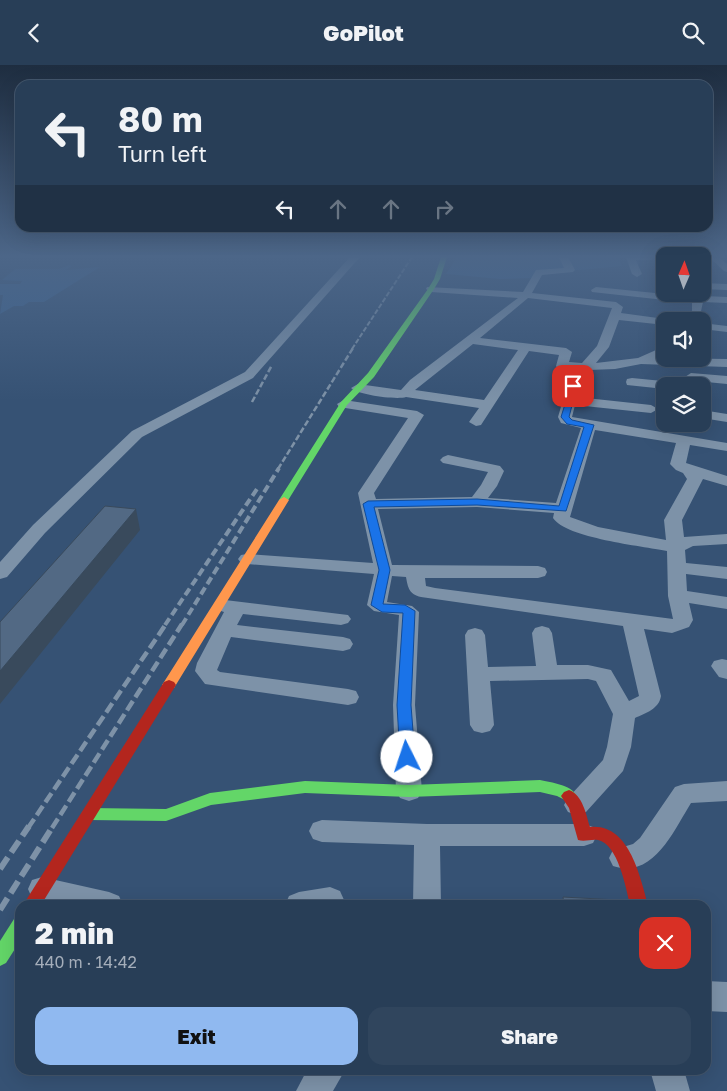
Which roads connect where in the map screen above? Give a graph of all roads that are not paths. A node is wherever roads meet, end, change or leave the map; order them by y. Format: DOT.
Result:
graph roads {
  1 [pos="312,305"];
  2 [pos="420,305"];
  3 [pos="514,305"];
  4 [pos="582,305"];
  5 [pos="618,305"];
  6 [pos="616,311"];
  7 [pos="656,320"];
  8 [pos="711,327"];
  9 [pos="727,329"];
  10 [pos="470,340"];
  11 [pos="526,347"];
  12 [pos="656,356"];
  13 [pos="640,362"];
  14 [pos="727,363"];
  15 [pos="585,367"];
  16 [pos="711,379"];
  17 [pos="727,380"];
  18 [pos="632,381"];
  19 [pos="656,384"];
  20 [pos="358,388"];
  21 [pos="711,391"];
  22 [pos="727,392"];
  23 [pos="406,393"];
  24 [pos="570,400"];
  25 [pos="344,404"];
  26 [pos="488,405"];
  27 [pos="656,408"];
  28 [pos="711,415"];
  29 [pos="727,418"];
  30 [pos="476,422"];
  31 [pos="589,425"];
  32 [pos="684,440"];
  33 [pos="727,447"];
  34 [pos="448,460"];
  35 [pos="690,471"];
  36 [pos="727,481"];
  37 [pos="477,502"];
  38 [pos="368,504"];
  39 [pos="563,509"];
  40 [pos="727,539"];
  41 [pos="676,547"];
  42 [pos="247,559"];
  43 [pos="677,568"];
  44 [pos="384,570"];
  45 [pos="415,572"];
  46 [pos="538,572"];
  47 [pos="0,573"];
  48 [pos="727,573"];
  49 [pos="678,596"];
  50 [pos="727,603"];
  51 [pos="227,607"];
  52 [pos="341,619"];
  53 [pos="632,621"];
  54 [pos="224,630"];
  55 [pos="542,633"];
  56 [pos="475,635"];
  57 [pos="343,644"];
  58 [pos="479,674"];
  59 [pos="548,674"];
  60 [pos="348,697"];
  61 [pos="624,713"];
  62 [pos="482,725"];
  63 [pos="409,791"];
  64 [pos="727,791"];
  65 [pos="577,805"];
  66 [pos="89,815"];
  67 [pos="322,831"];
  68 [pos="427,835"];
  69 [pos="584,835"];
  70 [pos="623,858"];
  71 [pos="37,897"];
  72 [pos="64,900"];
  73 [pos="427,900"];
  74 [pos="638,900"];
  75 [pos="15,933"];
  76 [pos="0,957"];
  77 [pos="711,996"];
  78 [pos="727,997"];
  79 [pos="324,1075"];
  80 [pos="668,1075"];
  81 [pos="313,1091"];
  82 [pos="673,1091"];
  1 -- 47 [label="street"];
  2 -- 20 [label="street"];
  3 -- 10 [label="street"];
  4 -- 6 [label="street"];
  5 -- 6 [label="street"];
  6 -- 7 [label="street"];
  6 -- 15 [label="street"];
  8 -- 9 [label="street"];
  10 -- 11 [label="street"];
  10 -- 23 [label="street"];
  11 -- 15 [label="street"];
  11 -- 26 [label="street"];
  12 -- 13 [label="street"];
  13 -- 14 [label="street"];
  13 -- 15 [label="street"];
  15 -- 24 [label="street"];
  16 -- 17 [label="street"];
  18 -- 19 [label="street"];
  20 -- 23 [label="street"];
  20 -- 25 [label="street"];
  21 -- 22 [label="street"];
  23 -- 26 [label="street"];
  24 -- 27 [label="street"];
  24 -- 31 [label="street"];
  25 -- 38 [label="street"];
  25 -- 42 [label="street"];
  26 -- 30 [label="street"];
  28 -- 29 [label="street"];
  31 -- 32 [label="street"];
  31 -- 39 [label="street"];
  32 -- 33 [label="street"];
  32 -- 35 [label="street"];
  34 -- 37 [label="street"];
  35 -- 36 [label="street"];
  35 -- 41 [label="street"];
  37 -- 38 [label="street"];
  37 -- 39 [label="street"];
  38 -- 44 [label="street"];
  39 -- 41 [label="street"];
  40 -- 41 [label="street"];
  41 -- 43 [label="street"];
  42 -- 44 [label="street"];
  42 -- 51 [label="street"];
  43 -- 48 [label="street"];
  43 -- 49 [label="street"];
  44 -- 45 [label="street"];
  44 -- 63 [label="street"];
  45 -- 46 [label="street"];
  45 -- 53 [label="street"];
  49 -- 50 [label="street"];
  49 -- 53 [label="street"];
  51 -- 52 [label="street"];
  51 -- 54 [label="street"];
  51 -- 66 [label="street"];
  53 -- 61 [label="street"];
  54 -- 57 [label="street"];
  54 -- 60 [label="street"];
  55 -- 59 [label="street"];
  56 -- 58 [label="street"];
  58 -- 59 [label="street"];
  58 -- 62 [label="street"];
  59 -- 61 [label="street"];
  61 -- 65 [label="street"];
  63 -- 65 [label="street"];
  63 -- 66 [label="street"];
  64 -- 70 [label="street"];
  65 -- 69 [label="street"];
  66 -- 71 [label="street"];
  67 -- 68 [label="street"];
  68 -- 69 [label="street"];
  68 -- 73 [label="street"];
  69 -- 70 [label="street"];
  70 -- 74 [label="street"];
  71 -- 72 [label="street"];
  75 -- 76 [label="street"];
  77 -- 78 [label="street"];
  79 -- 81 [label="street"];
  80 -- 82 [label="street"];
}
